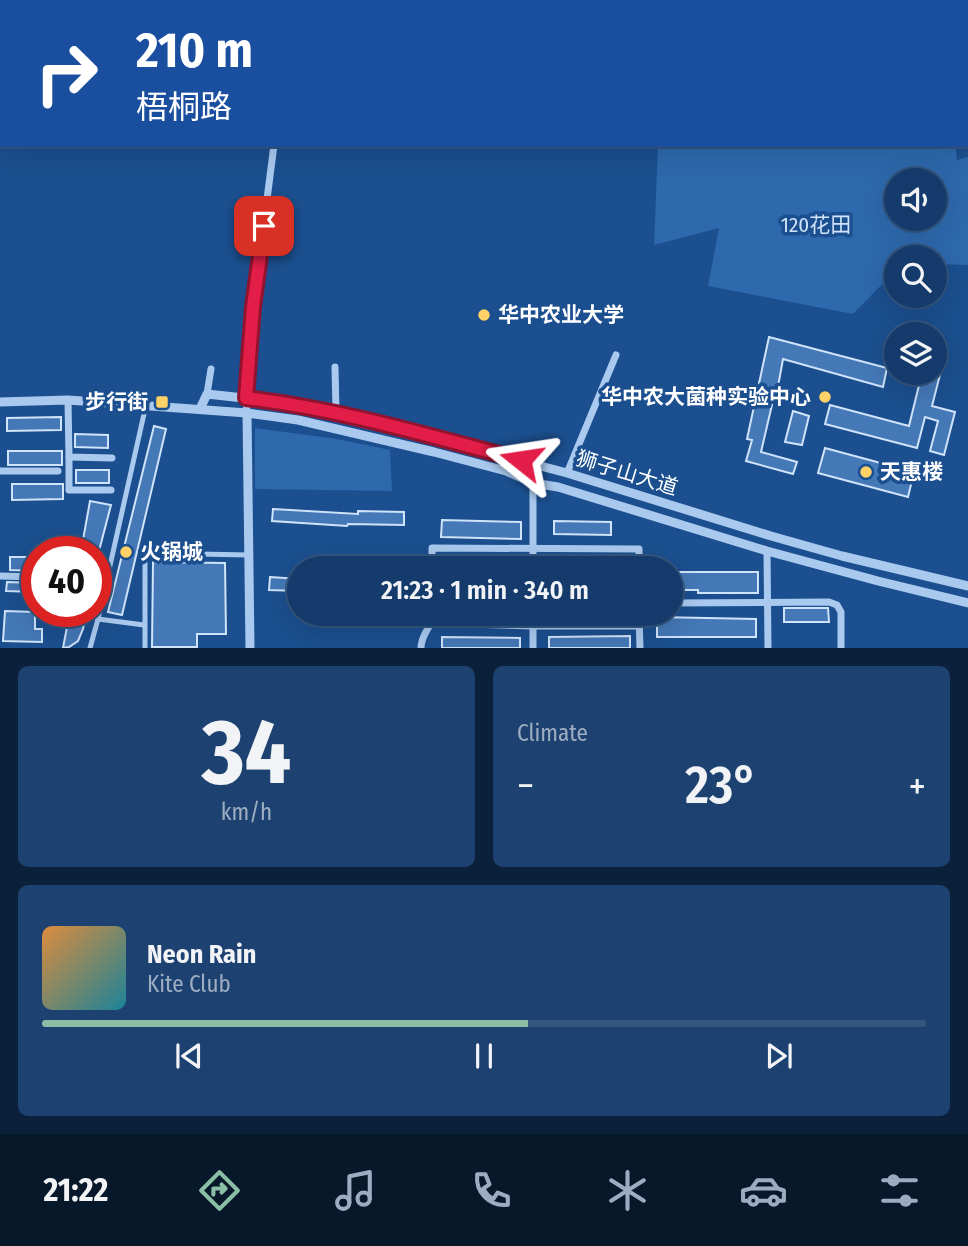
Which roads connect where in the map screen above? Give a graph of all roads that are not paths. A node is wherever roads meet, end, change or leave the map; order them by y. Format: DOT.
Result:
graph roads {
  1 [pos="274,147"];
  2 [pos="616,355"];
  3 [pos="335,367"];
  4 [pos="211,369"];
  5 [pos="207,394"];
  6 [pos="246,398"];
  7 [pos="68,400"];
  8 [pos="0,402"];
  9 [pos="146,405"];
  10 [pos="200,409"];
  11 [pos="336,412"];
  12 [pos="247,413"];
  13 [pos="69,457"];
  14 [pos="111,458"];
  15 [pos="0,471"];
  16 [pos="58,471"];
  17 [pos="567,473"];
  18 [pos="533,483"];
  19 [pos="111,491"];
  20 [pos="533,550"];
  21 [pos="767,551"];
  22 [pos="249,555"];
  23 [pos="432,556"];
  24 [pos="533,556"];
  25 [pos="639,556"];
  26 [pos="112,557"];
  27 [pos="0,576"];
  28 [pos="21,577"];
  29 [pos="968,586"];
  30 [pos="768,602"];
  31 [pos="683,603"];
  32 [pos="968,603"];
  33 [pos="112,621"];
  34 [pos="144,625"];
  35 [pos="428,626"];
  36 [pos="533,626"];
  37 [pos="639,626"];
  38 [pos="96,627"];
  39 [pos="90,648"];
  40 [pos="145,648"];
  41 [pos="250,648"];
  42 [pos="421,648"];
  43 [pos="533,648"];
  44 [pos="640,648"];
  45 [pos="768,648"];
  46 [pos="841,648"];
  1 -- 6 [label="street"];
  2 -- 17 [label="street"];
  3 -- 11 [label="street"];
  4 -- 5 [label="street"];
  5 -- 6 [label="street, 狮子山大道"];
  5 -- 10 [label="street"];
  6 -- 11 [label="street, 狮子山大道"];
  6 -- 12 [label="street"];
  7 -- 8 [label="street, 狮子山大道"];
  7 -- 9 [label="street, 狮子山大道"];
  7 -- 13 [label="street"];
  9 -- 10 [label="street, 狮子山大道"];
  9 -- 26 [label="street"];
  10 -- 12 [label="street, 狮子山大道"];
  11 -- 17 [label="street, 狮子山大道"];
  12 -- 18 [label="street, 狮子山大道"];
  12 -- 22 [label="street"];
  13 -- 14 [label="street"];
  13 -- 19 [label="street"];
  15 -- 16 [label="street"];
  17 -- 29 [label="street, 狮子山大道"];
  18 -- 20 [label="street"];
  18 -- 21 [label="street, 狮子山大道"];
  20 -- 23 [label="street"];
  20 -- 24 [label="street"];
  20 -- 25 [label="street"];
  21 -- 30 [label="street"];
  21 -- 32 [label="street, 狮子山大道"];
  22 -- 34 [label="street"];
  22 -- 41 [label="street"];
  27 -- 28 [label="street"];
  30 -- 31 [label="street"];
  30 -- 45 [label="street"];
  30 -- 46 [label="street"];
  33 -- 34 [label="street"];
  34 -- 40 [label="street"];
  35 -- 42 [label="street"];
  36 -- 43 [label="street"];
  37 -- 44 [label="street"];
  38 -- 39 [label="street"];
}
